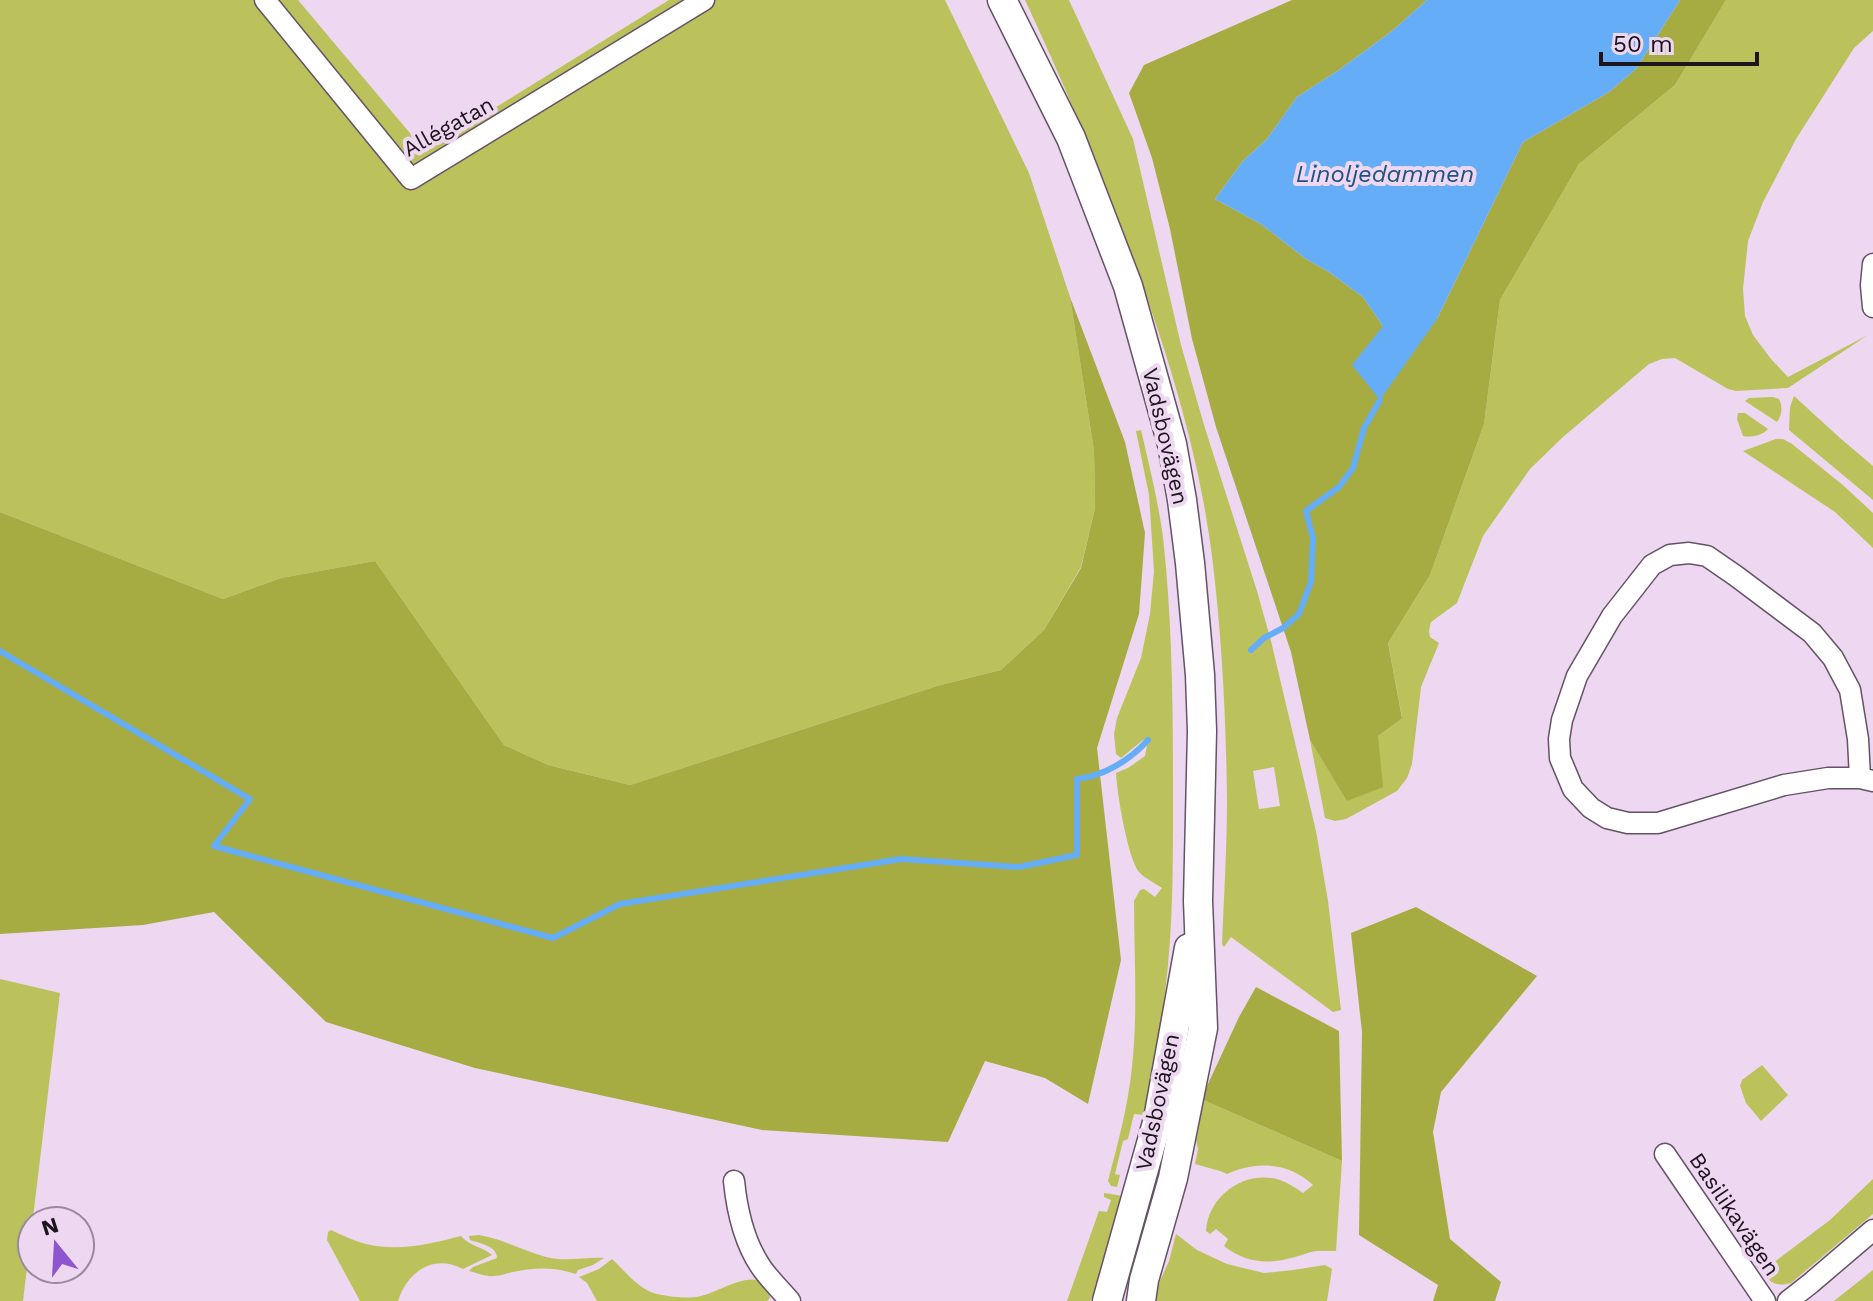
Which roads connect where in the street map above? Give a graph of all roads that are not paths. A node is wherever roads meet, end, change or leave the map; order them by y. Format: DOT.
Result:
graph roads {
  1 [pos="265,0"];
  2 [pos="704,0"];
  3 [pos="1002,0"];
  4 [pos="1873,264"];
  5 [pos="1873,307"];
  6 [pos="1866,779"];
  7 [pos="1198,901"];
  8 [pos="1665,1154"];
  9 [pos="734,1181"];
  10 [pos="1873,1230"];
  11 [pos="790,1301"];
  12 [pos="1107,1301"];
  13 [pos="1141,1301"];
  14 [pos="1765,1301"];
  15 [pos="1788,1301"];
  1 -- 2 [label="street, Allégatan"];
  3 -- 7 [label="main road, Vadsbovägen"];
  4 -- 5 [label="street"];
  6 -- 6 [label="street"];
  7 -- 12 [label="main road, Vadsbovägen"];
  7 -- 13 [label="main road, Vadsbovägen"];
  8 -- 14 [label="street, Basilikavägen"];
  9 -- 11 [label="street"];
  10 -- 15 [label="street"];
}
